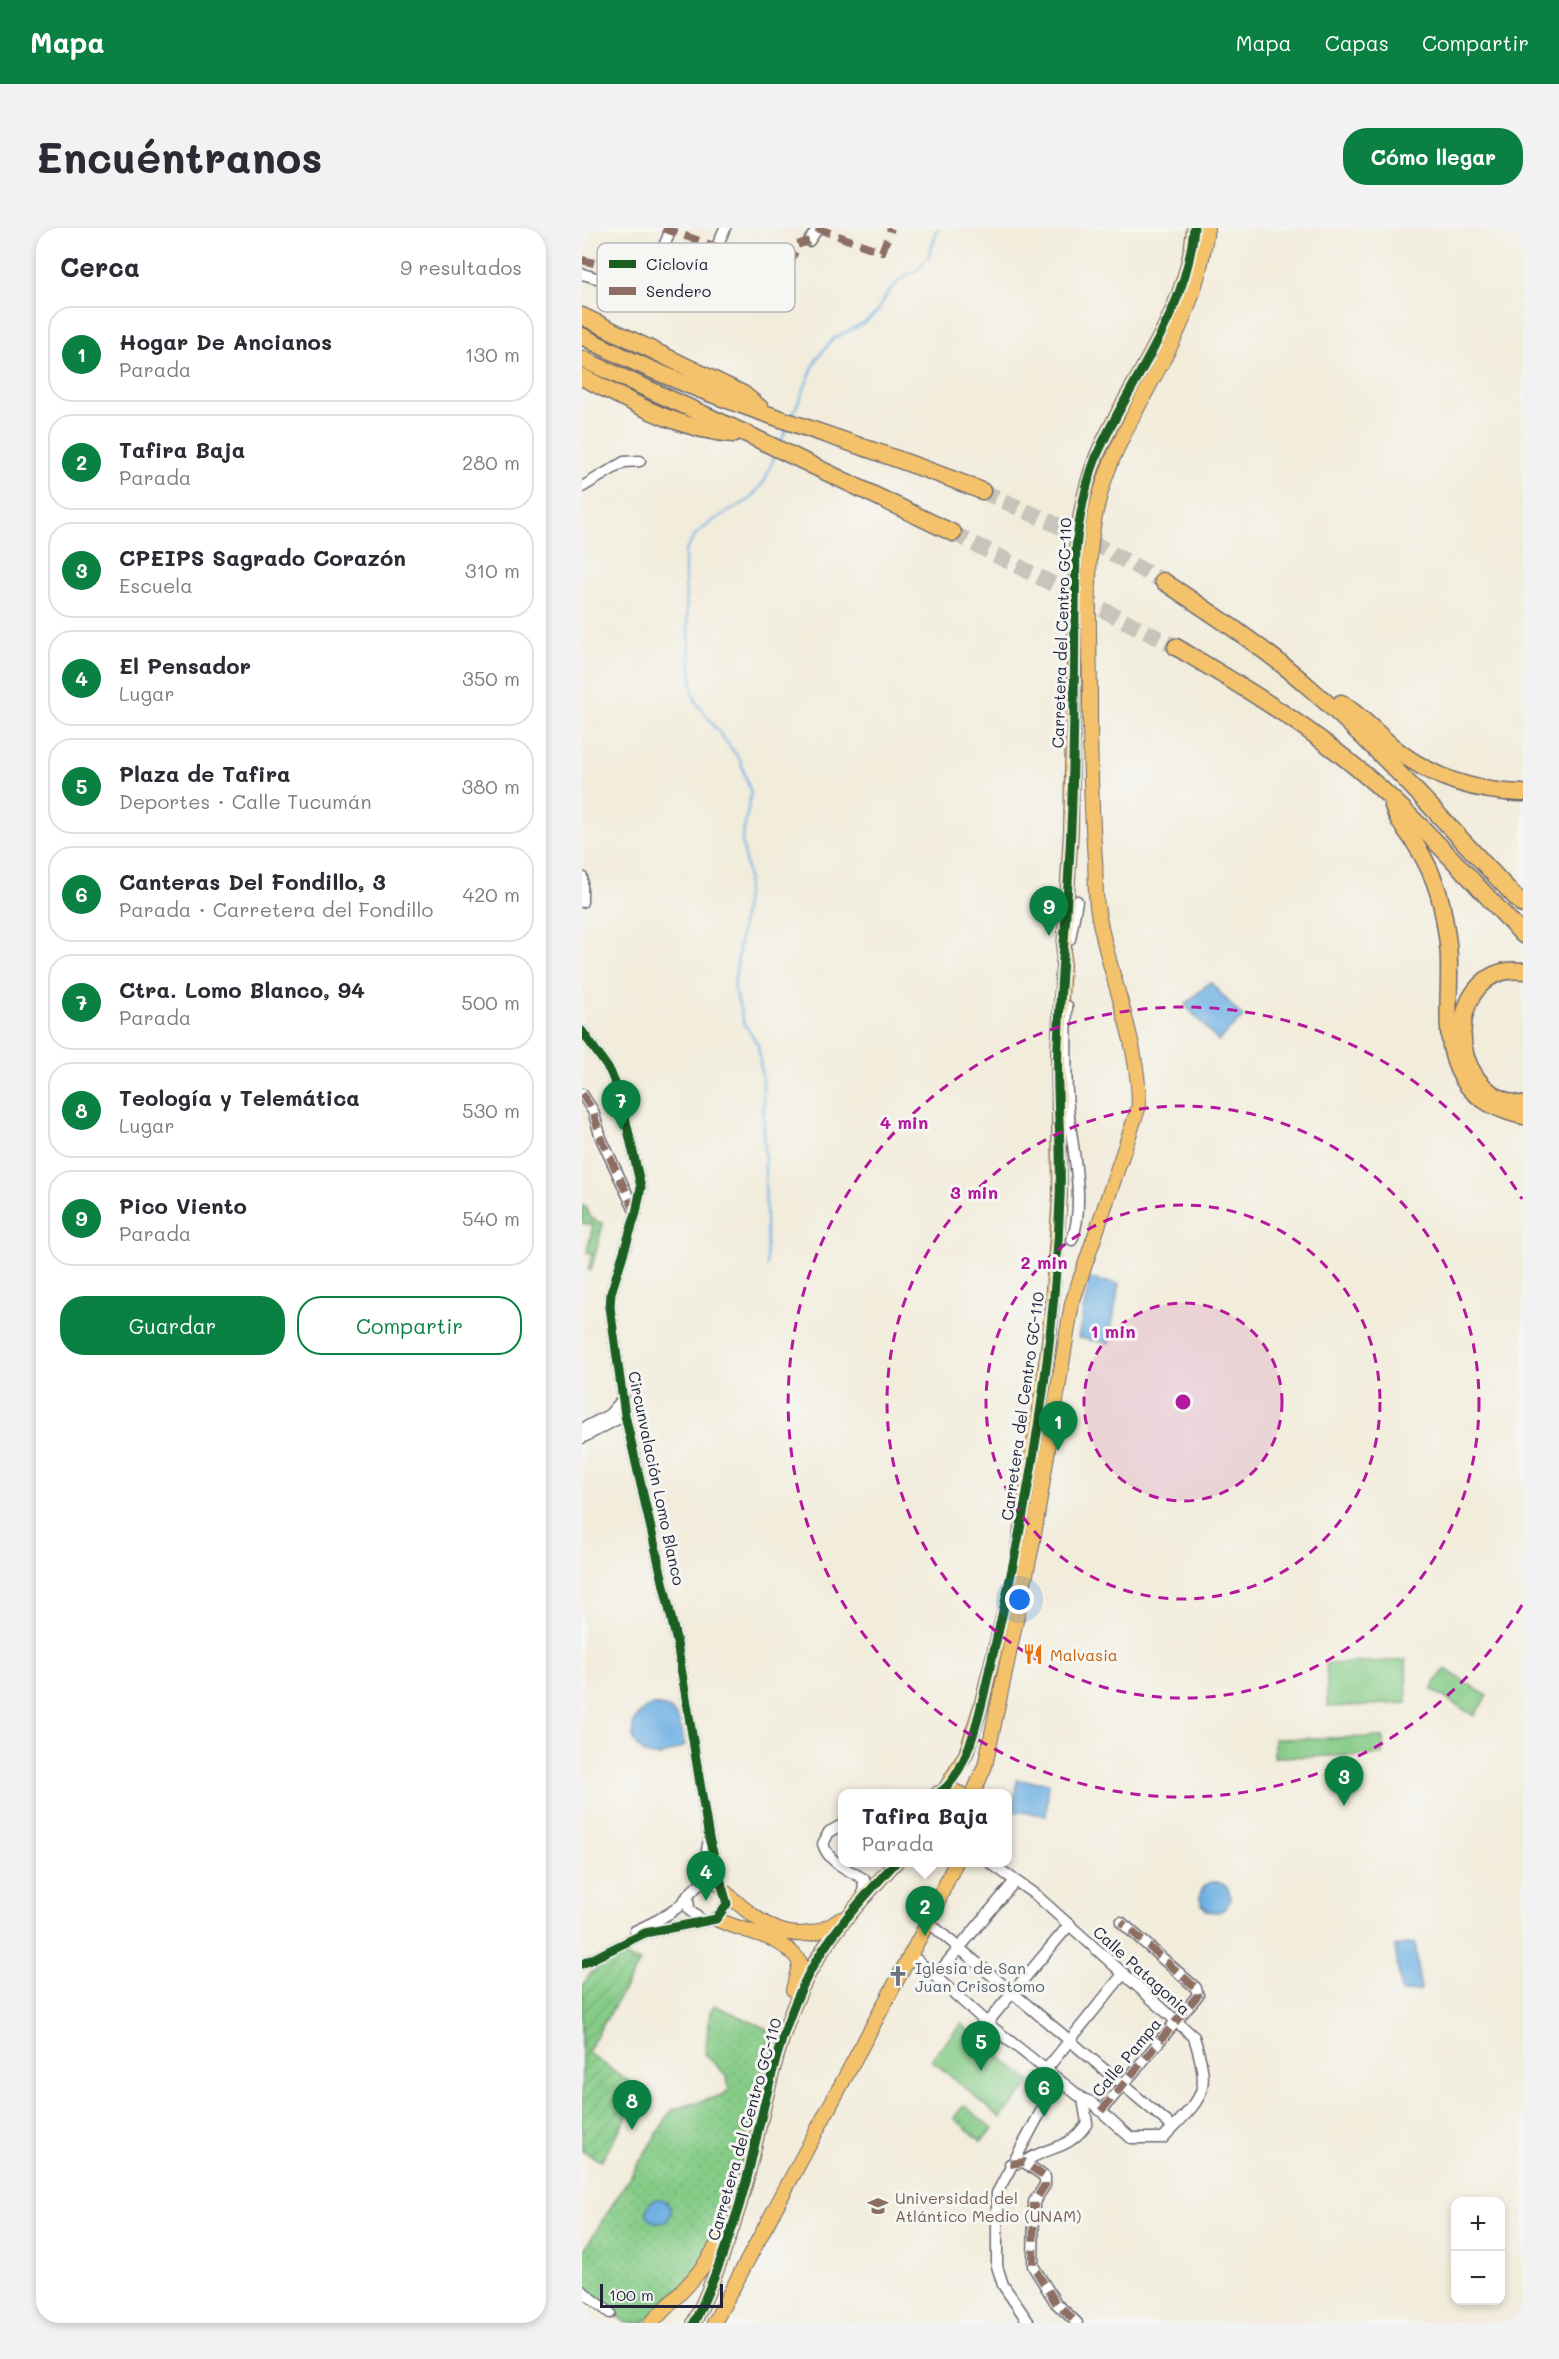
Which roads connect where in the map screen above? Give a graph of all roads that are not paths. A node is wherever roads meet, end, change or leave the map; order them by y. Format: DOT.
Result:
graph roads {
  1 [pos="671,228"];
  2 [pos="725,228"];
  3 [pos="818,228"];
  4 [pos="1194,228"];
  5 [pos="1207,228"];
  6 [pos="809,241"];
  7 [pos="666,243"];
  8 [pos="718,243"];
  9 [pos="582,274"];
  10 [pos="597,277"];
  11 [pos="582,316"];
  12 [pos="582,336"];
  13 [pos="582,359"];
  14 [pos="675,371"];
  15 [pos="582,377"];
  16 [pos="749,435"];
  17 [pos="640,461"];
  18 [pos="582,487"];
  19 [pos="982,491"];
  20 [pos="953,534"];
  21 [pos="1163,580"];
  22 [pos="1176,647"];
  23 [pos="1309,687"];
  24 [pos="1523,793"];
  25 [pos="1390,797"];
  26 [pos="582,877"];
  27 [pos="582,902"];
  28 [pos="1077,902"];
  29 [pos="1523,905"];
  30 [pos="1523,935"];
  31 [pos="1523,971"];
  32 [pos="582,1031"];
  33 [pos="582,1094"];
  34 [pos="1523,1105"];
  35 [pos="1523,1116"];
  36 [pos="636,1213"];
  37 [pos="1072,1240"];
  38 [pos="624,1398"];
  39 [pos="625,1414"];
  40 [pos="628,1427"];
  41 [pos="600,1428"];
  42 [pos="582,1429"];
  43 [pos="582,1438"];
  44 [pos="942,1789"];
  45 [pos="975,1789"];
  46 [pos="838,1828"];
  47 [pos="709,1838"];
  48 [pos="838,1865"];
  49 [pos="842,1867"];
  50 [pos="892,1867"];
  51 [pos="954,1867"];
  52 [pos="995,1867"];
  53 [pos="1015,1881"];
  54 [pos="702,1882"];
  55 [pos="724,1891"];
  56 [pos="688,1894"];
  57 [pos="863,1897"];
  58 [pos="853,1910"];
  59 [pos="708,1920"];
  60 [pos="928,1922"];
  61 [pos="1121,1922"];
  62 [pos="1070,1924"];
  63 [pos="960,1948"];
  64 [pos="608,1950"];
  65 [pos="905,1962"];
  66 [pos="582,1964"];
  67 [pos="582,1971"];
  68 [pos="1124,1973"];
  69 [pos="936,1976"];
  70 [pos="1012,1993"];
  71 [pos="1176,2021"];
  72 [pos="987,2023"];
  73 [pos="1070,2040"];
  74 [pos="1045,2071"];
  75 [pos="1123,2084"];
  76 [pos="1083,2099"];
  77 [pos="762,2109"];
  78 [pos="1101,2111"];
  79 [pos="1173,2127"];
  80 [pos="1024,2162"];
  81 [pos="1010,2164"];
  82 [pos="582,2291"];
  83 [pos="610,2313"];
  84 [pos="651,2323"];
  85 [pos="694,2323"];
  86 [pos="714,2323"];
  87 [pos="1029,2323"];
  88 [pos="1077,2323"];
  1 -- 7 [label="street"];
  2 -- 8 [label="street"];
  3 -- 6 [label="street"];
  4 -- 44 [label="main road, Carretera del Centro GC-110"];
  5 -- 45 [label="main road, Carretera del Centro GC-110"];
  9 -- 10 [label="street"];
  11 -- 14 [label="highway"];
  12 -- 14 [label="highway"];
  13 -- 16 [label="highway"];
  14 -- 19 [label="highway"];
  15 -- 16 [label="highway"];
  16 -- 20 [label="highway"];
  17 -- 18 [label="street"];
  21 -- 23 [label="highway"];
  22 -- 25 [label="highway"];
  23 -- 24 [label="highway"];
  23 -- 29 [label="highway"];
  25 -- 30 [label="highway"];
  25 -- 35 [label="highway"];
  26 -- 27 [label="street"];
  28 -- 37 [label="street"];
  31 -- 34 [label="highway"];
  32 -- 36 [label="street, Circunvalación Lomo Blanco"];
  33 -- 36 [label="street"];
  36 -- 38 [label="street, Circunvalación Lomo Blanco"];
  38 -- 39 [label="street, Circunvalación Lomo Blanco"];
  38 -- 42 [label="street"];
  39 -- 40 [label="street, Circunvalación Lomo Blanco"];
  39 -- 41 [label="street"];
  40 -- 41 [label="street"];
  40 -- 47 [label="street, Circunvalación Lomo Blanco"];
  41 -- 43 [label="street"];
  46 -- 48 [label="street"];
  47 -- 54 [label="street"];
  47 -- 55 [label="street"];
  49 -- 57 [label="street"];
  50 -- 57 [label="main road, Carretera del Centro GC-110"];
  51 -- 60 [label="main road"];
  52 -- 53 [label="street, Calle Patagonia"];
  53 -- 62 [label="street, Calle Patagonia"];
  53 -- 63 [label="street"];
  54 -- 55 [label="street"];
  54 -- 56 [label="street"];
  55 -- 58 [label="main road"];
  55 -- 59 [label="street"];
  56 -- 59 [label="street"];
  56 -- 64 [label="street"];
  57 -- 58 [label="main road, Carretera del Centro GC-110"];
  58 -- 77 [label="main road, Carretera del Centro GC-110"];
  59 -- 64 [label="street"];
  59 -- 77 [label="main road"];
  60 -- 63 [label="street"];
  60 -- 65 [label="main road"];
  61 -- 71 [label="street, Calle Pampa"];
  62 -- 68 [label="street, Calle Patagonia"];
  62 -- 70 [label="street"];
  63 -- 69 [label="street"];
  63 -- 70 [label="street"];
  64 -- 66 [label="street"];
  64 -- 67 [label="street"];
  65 -- 69 [label="street"];
  65 -- 86 [label="main road"];
  68 -- 71 [label="street, Calle Patagonia"];
  68 -- 73 [label="street"];
  69 -- 72 [label="street"];
  70 -- 72 [label="street"];
  70 -- 73 [label="street"];
  71 -- 75 [label="street, Calle Pampa"];
  71 -- 79 [label="street, Calle Patagonia"];
  72 -- 74 [label="street"];
  73 -- 74 [label="street"];
  73 -- 75 [label="street"];
  74 -- 76 [label="street"];
  74 -- 81 [label="street"];
  75 -- 78 [label="street, Calle Pampa"];
  75 -- 79 [label="street"];
  76 -- 78 [label="street"];
  76 -- 80 [label="street"];
  77 -- 84 [label="main road"];
  77 -- 85 [label="main road, Carretera del Centro GC-110"];
  78 -- 79 [label="street"];
  80 -- 81 [label="street"];
  80 -- 88 [label="street"];
  81 -- 87 [label="street"];
  82 -- 83 [label="street"];
}
